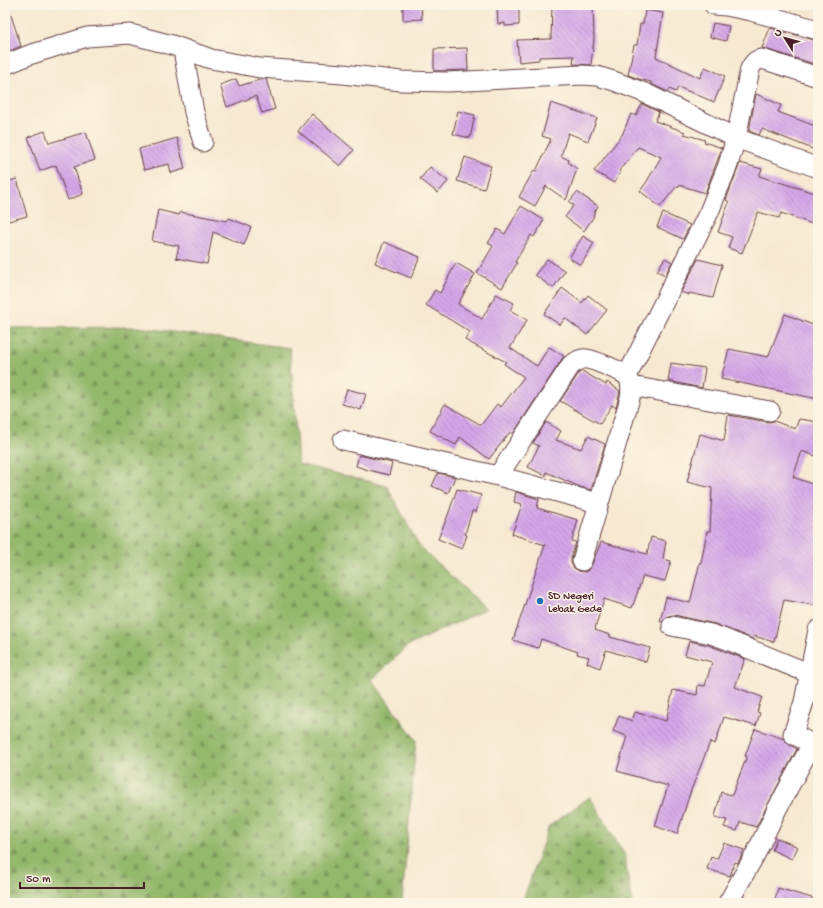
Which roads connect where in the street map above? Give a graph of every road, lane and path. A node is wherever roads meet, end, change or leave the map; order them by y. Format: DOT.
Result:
graph roads {
  1 [pos="714,5"];
  2 [pos="818,30"];
  3 [pos="183,50"];
  4 [pos="5,65"];
  5 [pos="818,77"];
  6 [pos="736,138"];
  7 [pos="203,142"];
  8 [pos="818,168"];
  9 [pos="629,381"];
  10 [pos="770,411"];
  11 [pos="343,440"];
  12 [pos="498,476"];
  13 [pos="598,503"];
  14 [pos="582,561"];
  15 [pos="672,626"];
  16 [pos="818,630"];
  17 [pos="814,676"];
  18 [pos="728,903"];
  1 -- 2 [label="street"];
  3 -- 4 [label="street"];
  3 -- 6 [label="street"];
  3 -- 7 [label="street"];
  5 -- 6 [label="street"];
  6 -- 8 [label="street"];
  6 -- 9 [label="street"];
  9 -- 10 [label="street"];
  9 -- 12 [label="street"];
  9 -- 13 [label="street"];
  11 -- 12 [label="street"];
  12 -- 13 [label="street"];
  13 -- 14 [label="street"];
  15 -- 17 [label="street"];
  16 -- 17 [label="street"];
  17 -- 18 [label="street"];
}
